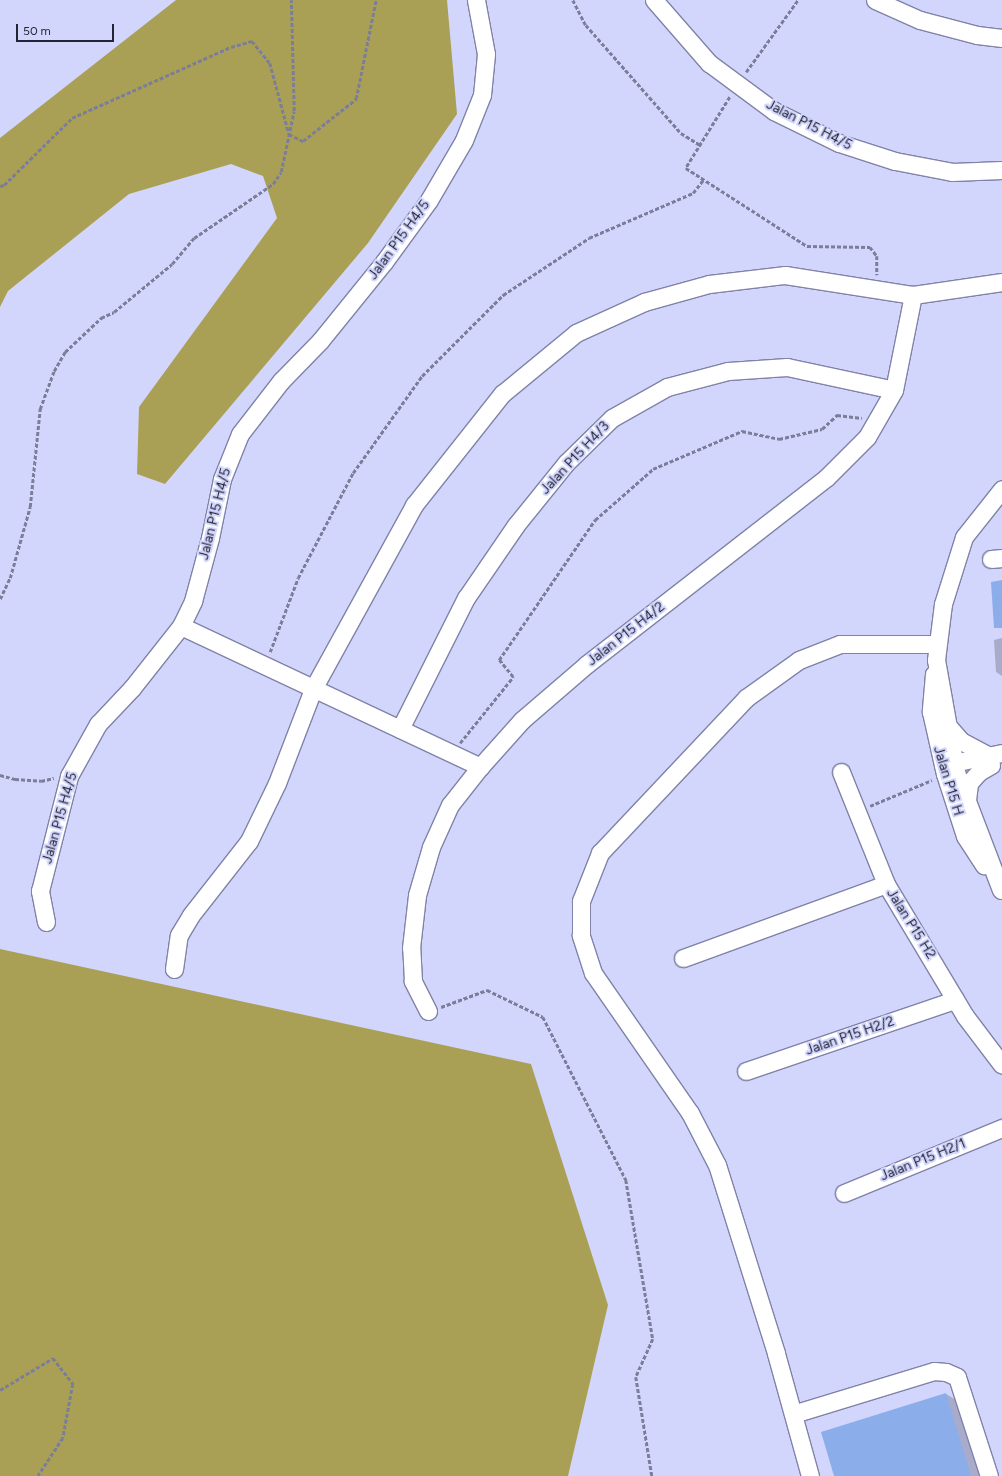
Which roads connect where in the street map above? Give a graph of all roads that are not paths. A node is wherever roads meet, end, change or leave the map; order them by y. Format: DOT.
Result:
graph roads {
  1 [pos="476,0"];
  2 [pos="654,0"];
  3 [pos="876,0"];
  4 [pos="1002,38"];
  5 [pos="1002,170"];
  6 [pos="1002,282"];
  7 [pos="913,295"];
  8 [pos="894,390"];
  9 [pos="1000,491"];
  10 [pos="181,626"];
  11 [pos="936,652"];
  12 [pos="313,688"];
  13 [pos="948,726"];
  14 [pos="400,729"];
  15 [pos="996,759"];
  16 [pos="480,767"];
  17 [pos="949,769"];
  18 [pos="841,772"];
  19 [pos="967,800"];
  20 [pos="886,884"];
  21 [pos="1002,891"];
  22 [pos="46,922"];
  23 [pos="683,958"];
  24 [pos="174,969"];
  25 [pos="955,1000"];
  26 [pos="428,1011"];
  27 [pos="1002,1065"];
  28 [pos="746,1071"];
  29 [pos="1002,1128"];
  30 [pos="844,1193"];
  31 [pos="793,1414"];
  32 [pos="810,1476"];
  33 [pos="989,1476"];
  1 -- 10 [label="street, Jalan P15 H4/5"];
  2 -- 5 [label="street, Jalan P15 H4/5"];
  3 -- 4 [label="street"];
  6 -- 7 [label="street"];
  7 -- 8 [label="street, Jalan P15 H4/2"];
  7 -- 12 [label="street"];
  8 -- 14 [label="street, Jalan P15 H4/3"];
  8 -- 16 [label="street, Jalan P15 H4/2"];
  9 -- 11 [label="street, Jalan P15 H"];
  10 -- 12 [label="street"];
  10 -- 22 [label="street, Jalan P15 H4/5"];
  11 -- 13 [label="street, Jalan P15 H"];
  11 -- 17 [label="street, Jalan P15 H"];
  11 -- 31 [label="street"];
  12 -- 14 [label="street"];
  12 -- 24 [label="street"];
  13 -- 15 [label="street"];
  13 -- 17 [label="street, Jalan P15 H"];
  14 -- 16 [label="street"];
  15 -- 17 [label="street"];
  15 -- 19 [label="street"];
  16 -- 26 [label="street, Jalan P15 H4/2"];
  17 -- 19 [label="street, Jalan P15 H"];
  17 -- 21 [label="street, Jalan P15 H"];
  18 -- 20 [label="street, Jalan P15 H2"];
  19 -- 21 [label="street, Jalan P15 H"];
  20 -- 23 [label="street"];
  20 -- 25 [label="street, Jalan P15 H2"];
  25 -- 27 [label="street, Jalan P15 H2"];
  25 -- 28 [label="street, Jalan P15 H2/2"];
  29 -- 30 [label="street, Jalan P15 H2/1"];
  31 -- 32 [label="street"];
  31 -- 33 [label="street"];
}
